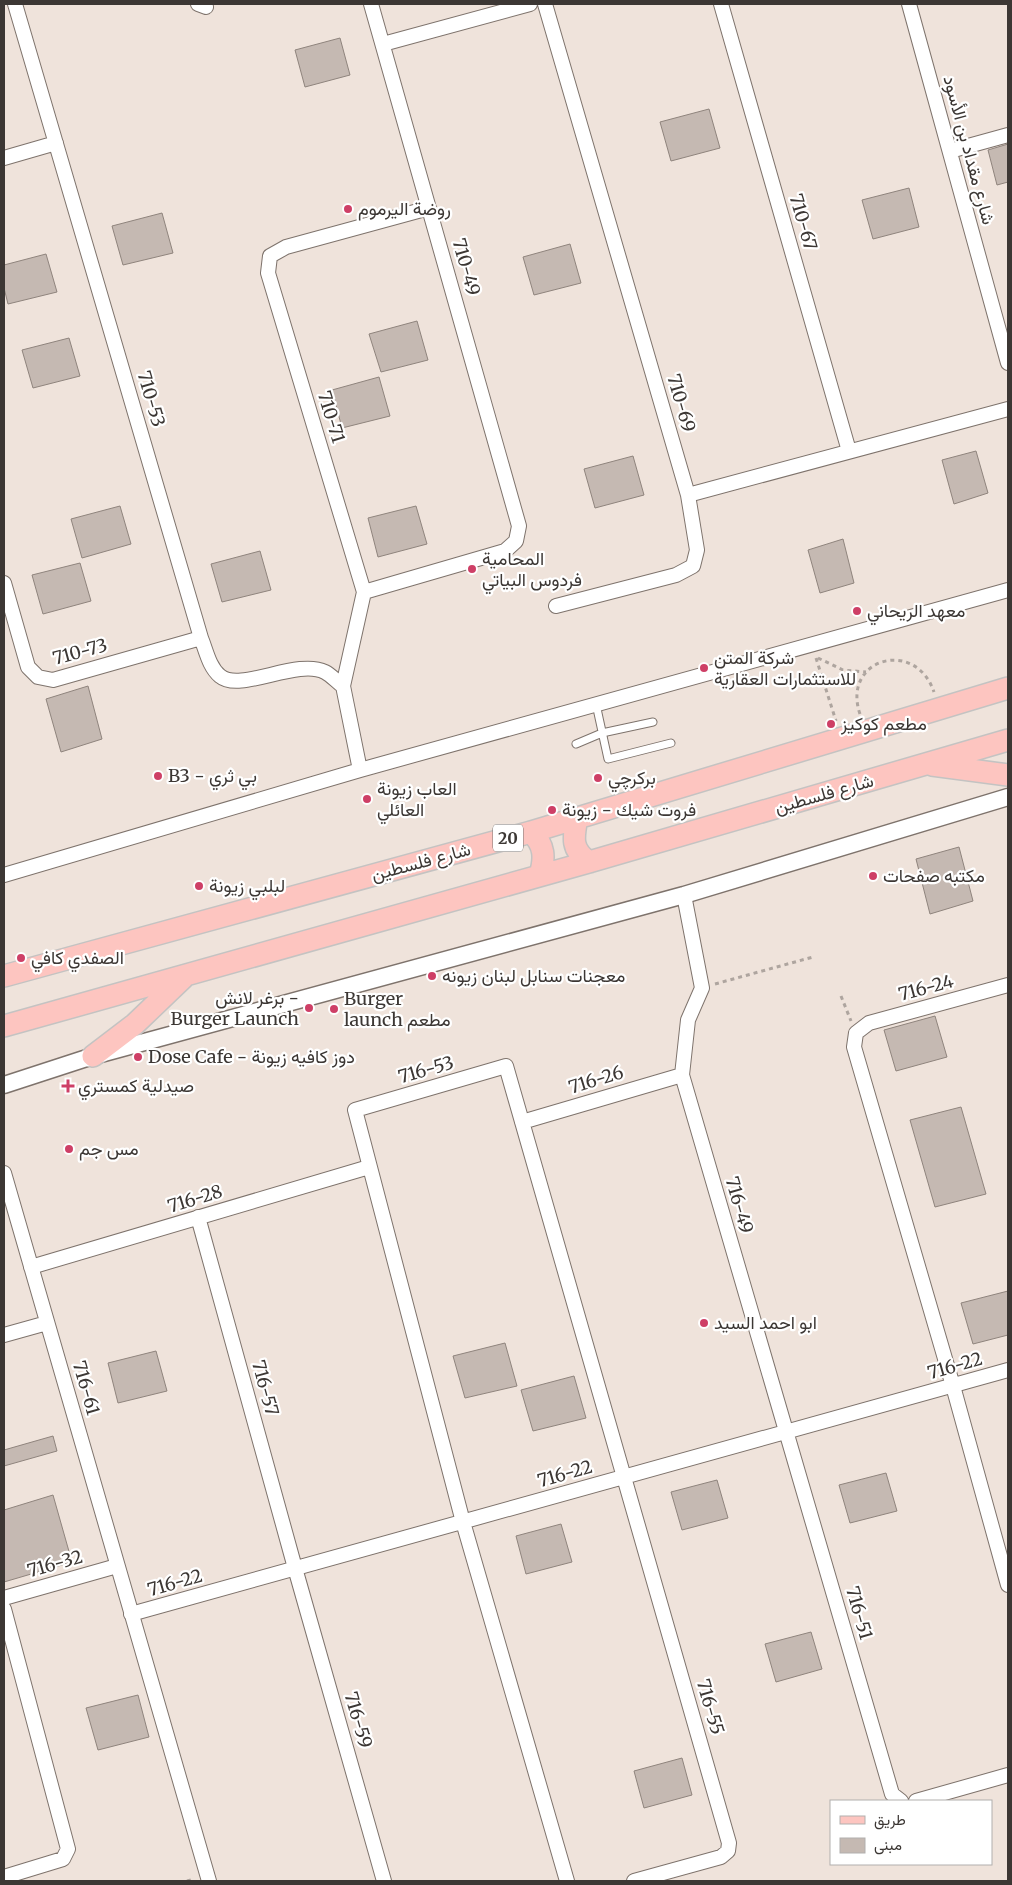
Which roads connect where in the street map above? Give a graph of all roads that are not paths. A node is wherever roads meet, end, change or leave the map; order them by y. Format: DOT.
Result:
graph roads {
  1 [pos="15,4"];
  2 [pos="372,4"];
  3 [pos="530,4"];
  4 [pos="545,4"];
  5 [pos="721,4"];
  6 [pos="909,4"];
  7 [pos="383,44"];
  8 [pos="1008,134"];
  9 [pos="56,143"];
  10 [pos="950,151"];
  11 [pos="4,158"];
  12 [pos="429,208"];
  13 [pos="1008,363"];
  14 [pos="1008,409"];
  15 [pos="849,451"];
  16 [pos="688,496"];
  17 [pos="4,583"];
  18 [pos="1008,590"];
  19 [pos="364,592"];
  20 [pos="556,606"];
  21 [pos="201,638"];
  22 [pos="343,686"];
  23 [pos="1008,688"];
  24 [pos="596,704"];
  25 [pos="653,722"];
  26 [pos="602,733"];
  27 [pos="1008,740"];
  28 [pos="671,743"];
  29 [pos="576,744"];
  30 [pos="925,764"];
  31 [pos="360,770"];
  32 [pos="1008,775"];
  33 [pos="1008,797"];
  34 [pos="577,818"];
  35 [pos="531,832"];
  36 [pos="589,862"];
  37 [pos="4,875"];
  38 [pos="540,875"];
  39 [pos="684,895"];
  40 [pos="187,975"];
  41 [pos="4,976"];
  42 [pos="1008,985"];
  43 [pos="4,1026"];
  44 [pos="93,1056"];
  45 [pos="682,1074"];
  46 [pos="4,1085"];
  47 [pos="522,1122"];
  48 [pos="369,1167"];
  49 [pos="4,1173"];
  50 [pos="198,1218"];
  51 [pos="31,1267"];
  52 [pos="47,1323"];
  53 [pos="4,1336"];
  54 [pos="1008,1370"];
  55 [pos="953,1386"];
  56 [pos="786,1432"];
  57 [pos="624,1477"];
  58 [pos="463,1522"];
  59 [pos="117,1566"];
  60 [pos="295,1568"];
  61 [pos="1008,1585"];
  62 [pos="4,1598"];
  63 [pos="4,1609"];
  64 [pos="131,1614"];
  65 [pos="1008,1775"];
  66 [pos="900,1800"];
  67 [pos="920,1800"];
  68 [pos="4,1877"];
  69 [pos="209,1881"];
  70 [pos="384,1881"];
  71 [pos="567,1881"];
  72 [pos="634,1881"];
  1 -- 9 [label="street, 710-53"];
  2 -- 7 [label="street, 710-49"];
  3 -- 7 [label="street"];
  4 -- 16 [label="street, 710-69"];
  5 -- 15 [label="street, 710-67"];
  6 -- 10 [label="street, شارع مقداد بن الأسود"];
  7 -- 12 [label="street, 710-49"];
  8 -- 10 [label="street"];
  9 -- 11 [label="street"];
  9 -- 21 [label="street, 710-53"];
  10 -- 13 [label="street, شارع مقداد بن الأسود"];
  12 -- 19 [label="street, 710-49"];
  12 -- 19 [label="street, 710-71"];
  14 -- 15 [label="street"];
  15 -- 16 [label="street"];
  16 -- 20 [label="street, 710-69"];
  17 -- 21 [label="street, 710-73"];
  18 -- 24 [label="street"];
  19 -- 22 [label="street"];
  21 -- 22 [label="street, 710-53"];
  22 -- 31 [label="street"];
  23 -- 34 [label="main road, شارع فلسطين / 20"];
  24 -- 26 [label="lane"];
  24 -- 31 [label="street"];
  25 -- 26 [label="lane"];
  26 -- 28 [label="lane"];
  26 -- 29 [label="lane"];
  27 -- 30 [label="main road, شارع فلسطين"];
  30 -- 32 [label="main road"];
  30 -- 36 [label="main road, شارع فلسطين"];
  31 -- 37 [label="street"];
  33 -- 39 [label="street"];
  34 -- 35 [label="main road, شارع فلسطين / 20"];
  34 -- 36 [label="main road"];
  35 -- 38 [label="main road"];
  35 -- 41 [label="main road, شارع فلسطين / 20"];
  36 -- 38 [label="main road, شارع فلسطين"];
  38 -- 40 [label="main road, شارع فلسطين"];
  39 -- 44 [label="street"];
  39 -- 45 [label="street, 716-49"];
  40 -- 43 [label="main road, شارع فلسطين"];
  40 -- 44 [label="main road"];
  42 -- 55 [label="street, 716-24"];
  44 -- 46 [label="street"];
  45 -- 47 [label="street, 716-26"];
  45 -- 56 [label="street, 716-49"];
  47 -- 48 [label="street, 716-53"];
  47 -- 57 [label="street, 716-53"];
  48 -- 50 [label="street, 716-28"];
  48 -- 58 [label="street, 716-53"];
  49 -- 51 [label="street, 716-61"];
  50 -- 51 [label="street, 716-28"];
  50 -- 60 [label="street, 716-57"];
  51 -- 52 [label="street, 716-61"];
  52 -- 53 [label="street"];
  52 -- 59 [label="street, 716-61"];
  54 -- 55 [label="street, 716-22"];
  55 -- 56 [label="street, 716-22"];
  55 -- 61 [label="street"];
  56 -- 57 [label="street, 716-22"];
  56 -- 66 [label="street, 716-51"];
  57 -- 58 [label="street, 716-22"];
  57 -- 72 [label="street, 716-55"];
  58 -- 60 [label="street, 716-22"];
  58 -- 71 [label="street"];
  59 -- 62 [label="street, 716-32"];
  59 -- 64 [label="street, 716-61"];
  60 -- 64 [label="street, 716-22"];
  60 -- 70 [label="street, 716-59"];
  63 -- 68 [label="street"];
  64 -- 69 [label="street"];
  65 -- 67 [label="street"];
}
